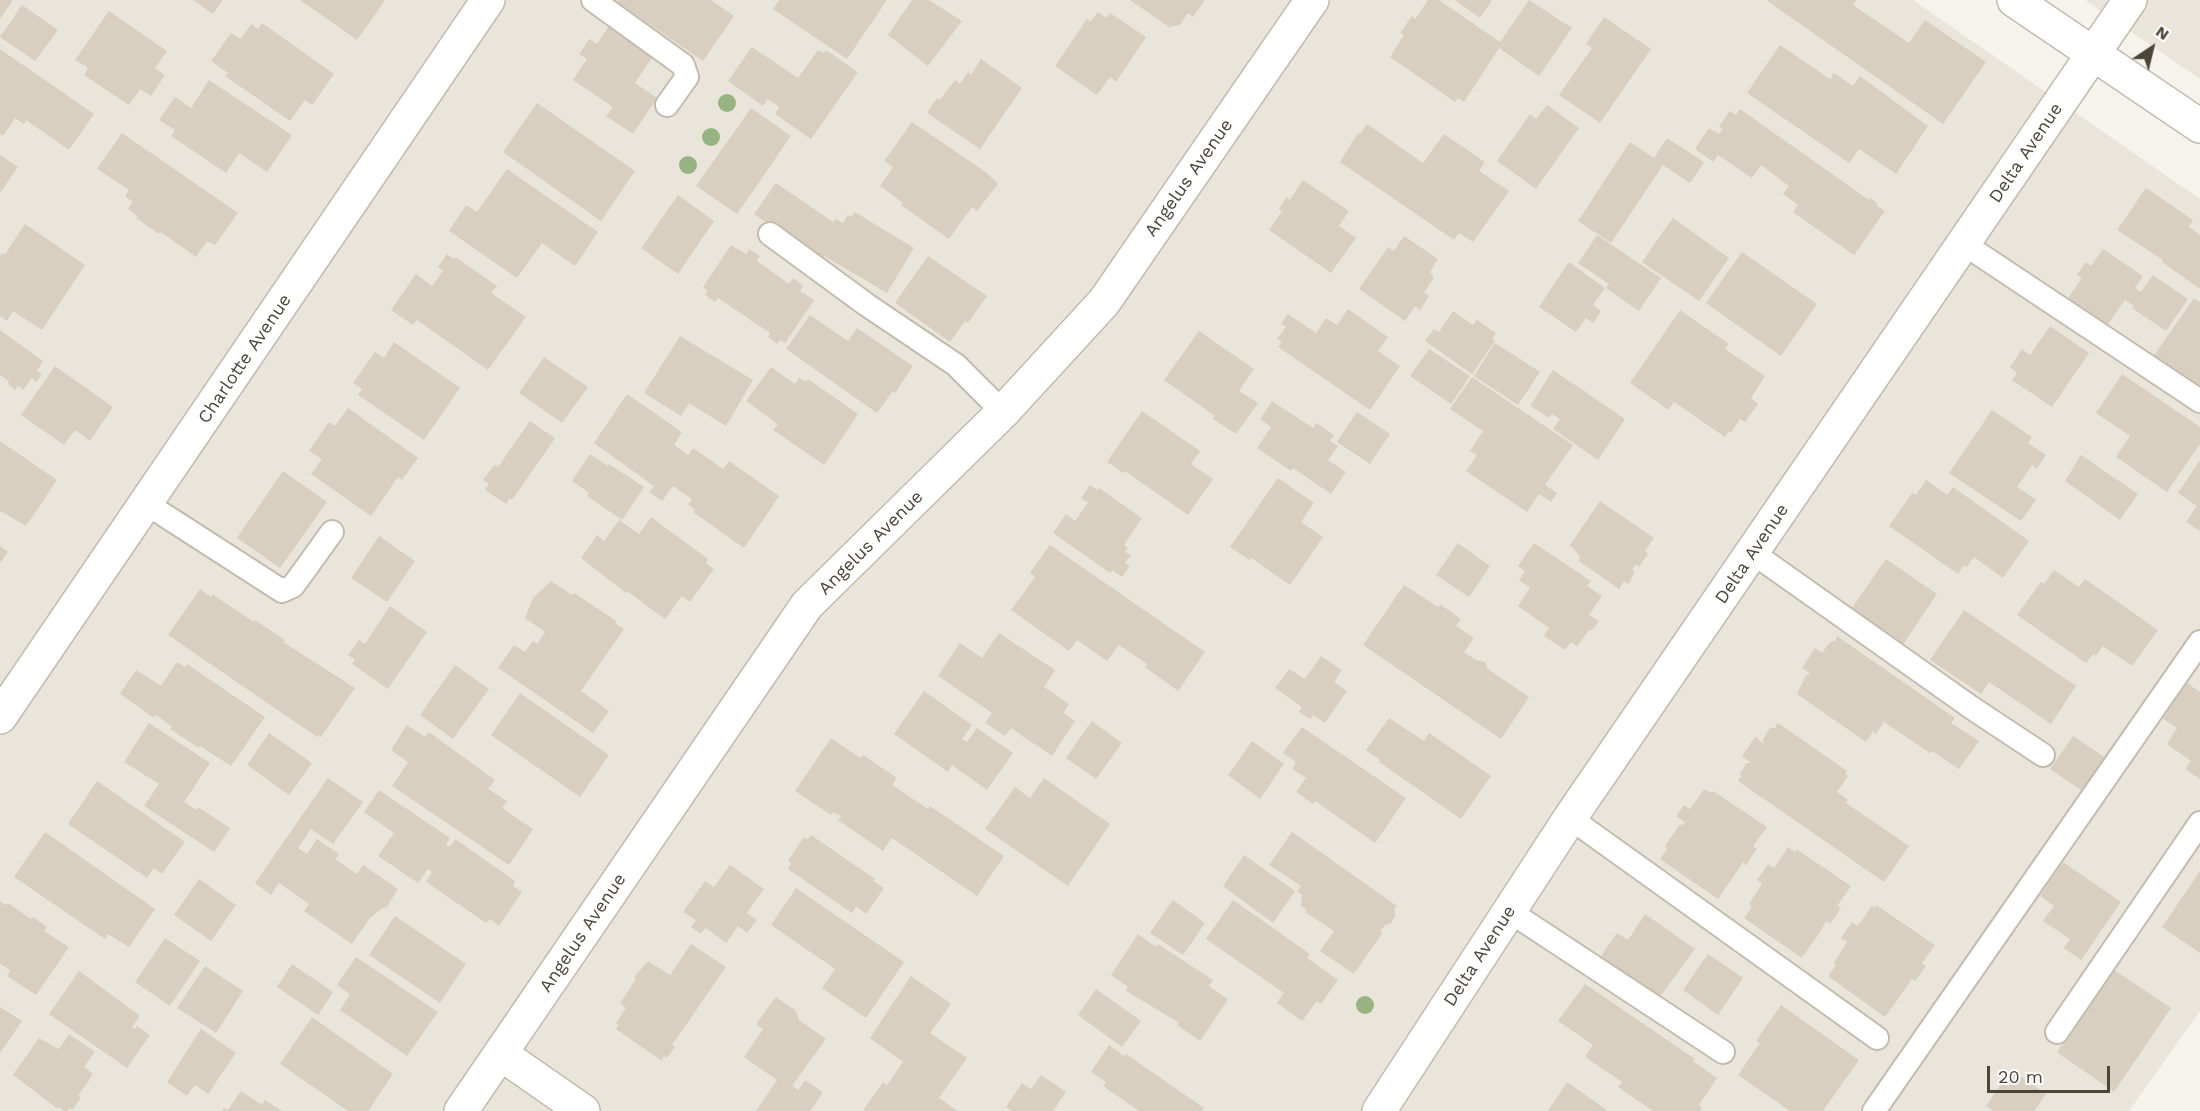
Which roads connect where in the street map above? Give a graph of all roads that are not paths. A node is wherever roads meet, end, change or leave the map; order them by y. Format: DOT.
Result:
graph roads {
  1 [pos="488,0"];
  2 [pos="593,0"];
  3 [pos="1312,0"];
  4 [pos="2014,0"];
  5 [pos="2130,0"];
  6 [pos="2093,55"];
  7 [pos="667,105"];
  8 [pos="2200,126"];
  9 [pos="770,234"];
  10 [pos="1965,244"];
  11 [pos="2200,401"];
  12 [pos="1003,412"];
  13 [pos="147,504"];
  14 [pos="332,532"];
  15 [pos="1753,553"];
  16 [pos="2200,642"];
  17 [pos="0,717"];
  18 [pos="2043,755"];
  19 [pos="1570,818"];
  20 [pos="2200,823"];
  21 [pos="1509,911"];
  22 [pos="2058,1032"];
  23 [pos="1877,1038"];
  24 [pos="1723,1052"];
  25 [pos="501,1054"];
  26 [pos="461,1111"];
  27 [pos="583,1111"];
  28 [pos="1379,1111"];
  29 [pos="1874,1111"];
  1 -- 13 [label="street, Charlotte Avenue"];
  2 -- 7 [label="lane"];
  3 -- 12 [label="street, Angelus Avenue"];
  4 -- 6 [label="street"];
  5 -- 6 [label="street, Delta Avenue"];
  6 -- 8 [label="street"];
  6 -- 10 [label="street, Delta Avenue"];
  9 -- 12 [label="lane"];
  10 -- 11 [label="lane"];
  10 -- 15 [label="street, Delta Avenue"];
  12 -- 25 [label="street, Angelus Avenue"];
  13 -- 14 [label="lane"];
  13 -- 17 [label="street, Charlotte Avenue"];
  15 -- 18 [label="lane"];
  15 -- 19 [label="street, Delta Avenue"];
  16 -- 29 [label="lane"];
  19 -- 21 [label="street, Delta Avenue"];
  19 -- 23 [label="lane"];
  20 -- 22 [label="lane"];
  21 -- 24 [label="lane"];
  21 -- 28 [label="street, Delta Avenue"];
  25 -- 26 [label="street, Angelus Avenue"];
  25 -- 27 [label="street"];
}
